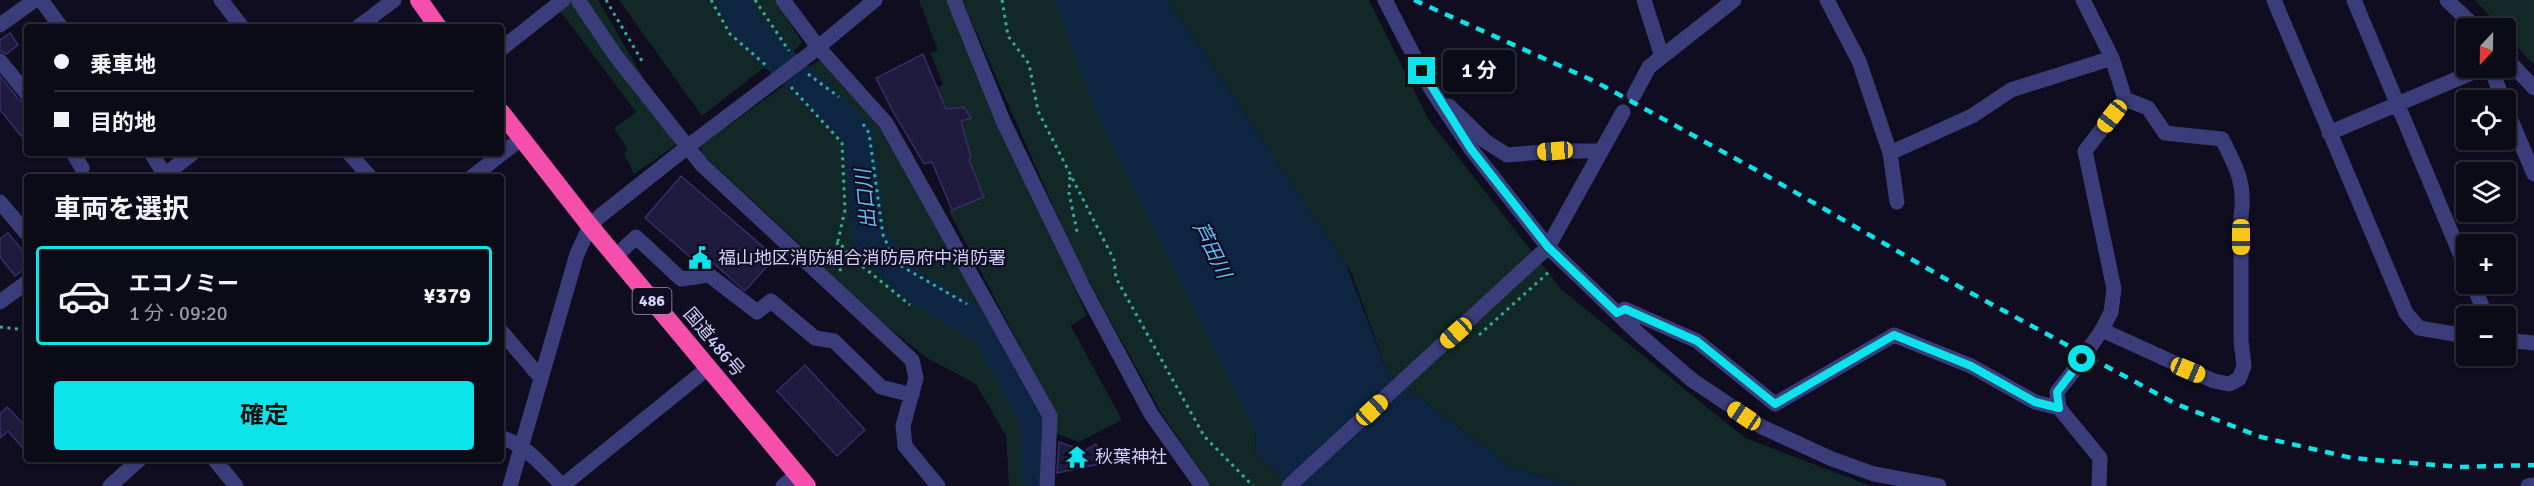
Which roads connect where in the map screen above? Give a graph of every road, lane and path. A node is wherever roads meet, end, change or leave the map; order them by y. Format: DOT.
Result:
graph roads {
  1 [pos="35,0"];
  2 [pos="41,0"];
  3 [pos="221,0"];
  4 [pos="394,0"];
  5 [pos="420,0"];
  6 [pos="563,0"];
  7 [pos="578,0"];
  8 [pos="711,0"];
  9 [pos="755,0"];
  10 [pos="783,0"];
  11 [pos="875,0"];
  12 [pos="954,0"];
  13 [pos="1002,0"];
  14 [pos="1385,0"];
  15 [pos="1644,0"];
  16 [pos="1734,0"];
  17 [pos="1827,0"];
  18 [pos="2083,0"];
  19 [pos="2274,0"];
  20 [pos="2354,0"];
  21 [pos="2447,0"];
  22 [pos="2466,18"];
  23 [pos="59,24"];
  24 [pos="240,24"];
  25 [pos="362,24"];
  26 [pos="436,24"];
  27 [pos="0,25"];
  28 [pos="504,47"];
  29 [pos="814,50"];
  30 [pos="790,52"];
  31 [pos="1662,57"];
  32 [pos="2112,58"];
  33 [pos="0,61"];
  34 [pos="804,69"];
  35 [pos="2516,69"];
  36 [pos="775,73"];
  37 [pos="2458,78"];
  38 [pos="790,86"];
  39 [pos="2534,88"];
  40 [pos="24,90"];
  41 [pos="1634,95"];
  42 [pos="2125,99"];
  43 [pos="849,103"];
  44 [pos="2397,104"];
  45 [pos="1442,106"];
  46 [pos="1623,112"];
  47 [pos="504,116"];
  48 [pos="862,123"];
  49 [pos="2516,132"];
  50 [pos="2329,133"];
  51 [pos="522,138"];
  52 [pos="691,144"];
  53 [pos="504,152"];
  54 [pos="1601,152"];
  55 [pos="1890,153"];
  56 [pos="75,156"];
  57 [pos="153,156"];
  58 [pos="189,156"];
  59 [pos="352,156"];
  60 [pos="499,156"];
  61 [pos="82,168"];
  62 [pos="163,174"];
  63 [pos="167,174"];
  64 [pos="367,174"];
  65 [pos="476,174"];
  66 [pos="2534,174"];
  67 [pos="0,202"];
  68 [pos="1897,202"];
  69 [pos="590,226"];
  70 [pos="24,230"];
  71 [pos="2456,244"];
  72 [pos="1544,252"];
  73 [pos="615,256"];
  74 [pos="24,284"];
  75 [pos="0,302"];
  76 [pos="910,305"];
  77 [pos="972,306"];
  78 [pos="1617,313"];
  79 [pos="0,327"];
  80 [pos="24,330"];
  81 [pos="2102,330"];
  82 [pos="2456,334"];
  83 [pos="504,335"];
  84 [pos="2516,341"];
  85 [pos="2534,343"];
  86 [pos="708,368"];
  87 [pos="540,377"];
  88 [pos="912,395"];
  89 [pos="2059,408"];
  90 [pos="504,439"];
  91 [pos="522,448"];
  92 [pos="137,462"];
  93 [pos="217,462"];
  94 [pos="802,480"];
  95 [pos="2534,485"];
  96 [pos="110,486"];
  97 [pos="237,486"];
  98 [pos="510,486"];
  99 [pos="562,486"];
  100 [pos="783,486"];
  101 [pos="938,486"];
  102 [pos="1047,486"];
  103 [pos="1202,486"];
  104 [pos="1253,486"];
  105 [pos="1289,486"];
  106 [pos="1939,486"];
  107 [pos="2099,486"];
  108 [pos="2528,486"];
  1 -- 27 [label="street"];
  2 -- 23 [label="street"];
  3 -- 24 [label="street"];
  4 -- 25 [label="street"];
  5 -- 26 [label="highway"];
  6 -- 28 [label="street"];
  7 -- 52 [label="street"];
  8 -- 36 [label="path"];
  9 -- 30 [label="path"];
  10 -- 29 [label="street"];
  11 -- 29 [label="street"];
  12 -- 103 [label="street"];
  13 -- 104 [label="path"];
  14 -- 45 [label="street"];
  15 -- 31 [label="street"];
  16 -- 31 [label="street"];
  17 -- 55 [label="street"];
  18 -- 32 [label="street"];
  19 -- 50 [label="street"];
  20 -- 44 [label="street"];
  21 -- 22 [label="street"];
  29 -- 52 [label="street, bridge"];
  29 -- 102 [label="street"];
  31 -- 41 [label="street"];
  32 -- 42 [label="street"];
  32 -- 55 [label="street"];
  33 -- 40 [label="street"];
  34 -- 43 [label="path"];
  35 -- 39 [label="street"];
  37 -- 44 [label="street"];
  38 -- 76 [label="path"];
  42 -- 81 [label="street"];
  42 -- 81 [label="street"];
  44 -- 50 [label="street"];
  44 -- 71 [label="street"];
  45 -- 54 [label="street"];
  45 -- 72 [label="street"];
  46 -- 54 [label="street"];
  47 -- 51 [label="highway, 国道486号 / 486"];
  48 -- 77 [label="path"];
  49 -- 66 [label="street"];
  50 -- 82 [label="street"];
  51 -- 53 [label="street"];
  51 -- 69 [label="highway, 国道486号 / 486"];
  52 -- 69 [label="street"];
  52 -- 88 [label="street"];
  54 -- 72 [label="street"];
  55 -- 68 [label="street"];
  56 -- 61 [label="street"];
  57 -- 62 [label="street"];
  58 -- 63 [label="street"];
  59 -- 64 [label="street"];
  60 -- 65 [label="street"];
  67 -- 70 [label="street"];
  69 -- 73 [label="highway, 国道486号 / 486"];
  69 -- 87 [label="street"];
  72 -- 78 [label="street"];
  72 -- 105 [label="street"];
  73 -- 86 [label="highway, 国道486号 / 486"];
  73 -- 88 [label="street"];
  74 -- 75 [label="street"];
  78 -- 89 [label="street"];
  78 -- 106 [label="street"];
  79 -- 80 [label="path"];
  81 -- 89 [label="street, bridge"];
  83 -- 87 [label="street"];
  84 -- 85 [label="street"];
  86 -- 94 [label="highway, 国道486号 / 486"];
  86 -- 99 [label="street"];
  87 -- 91 [label="street"];
  88 -- 101 [label="street"];
  89 -- 107 [label="street"];
  90 -- 91 [label="street"];
  91 -- 98 [label="street"];
  91 -- 99 [label="street"];
  92 -- 96 [label="street"];
  93 -- 97 [label="street"];
  94 -- 100 [label="street"];
  95 -- 108 [label="street"];
}
